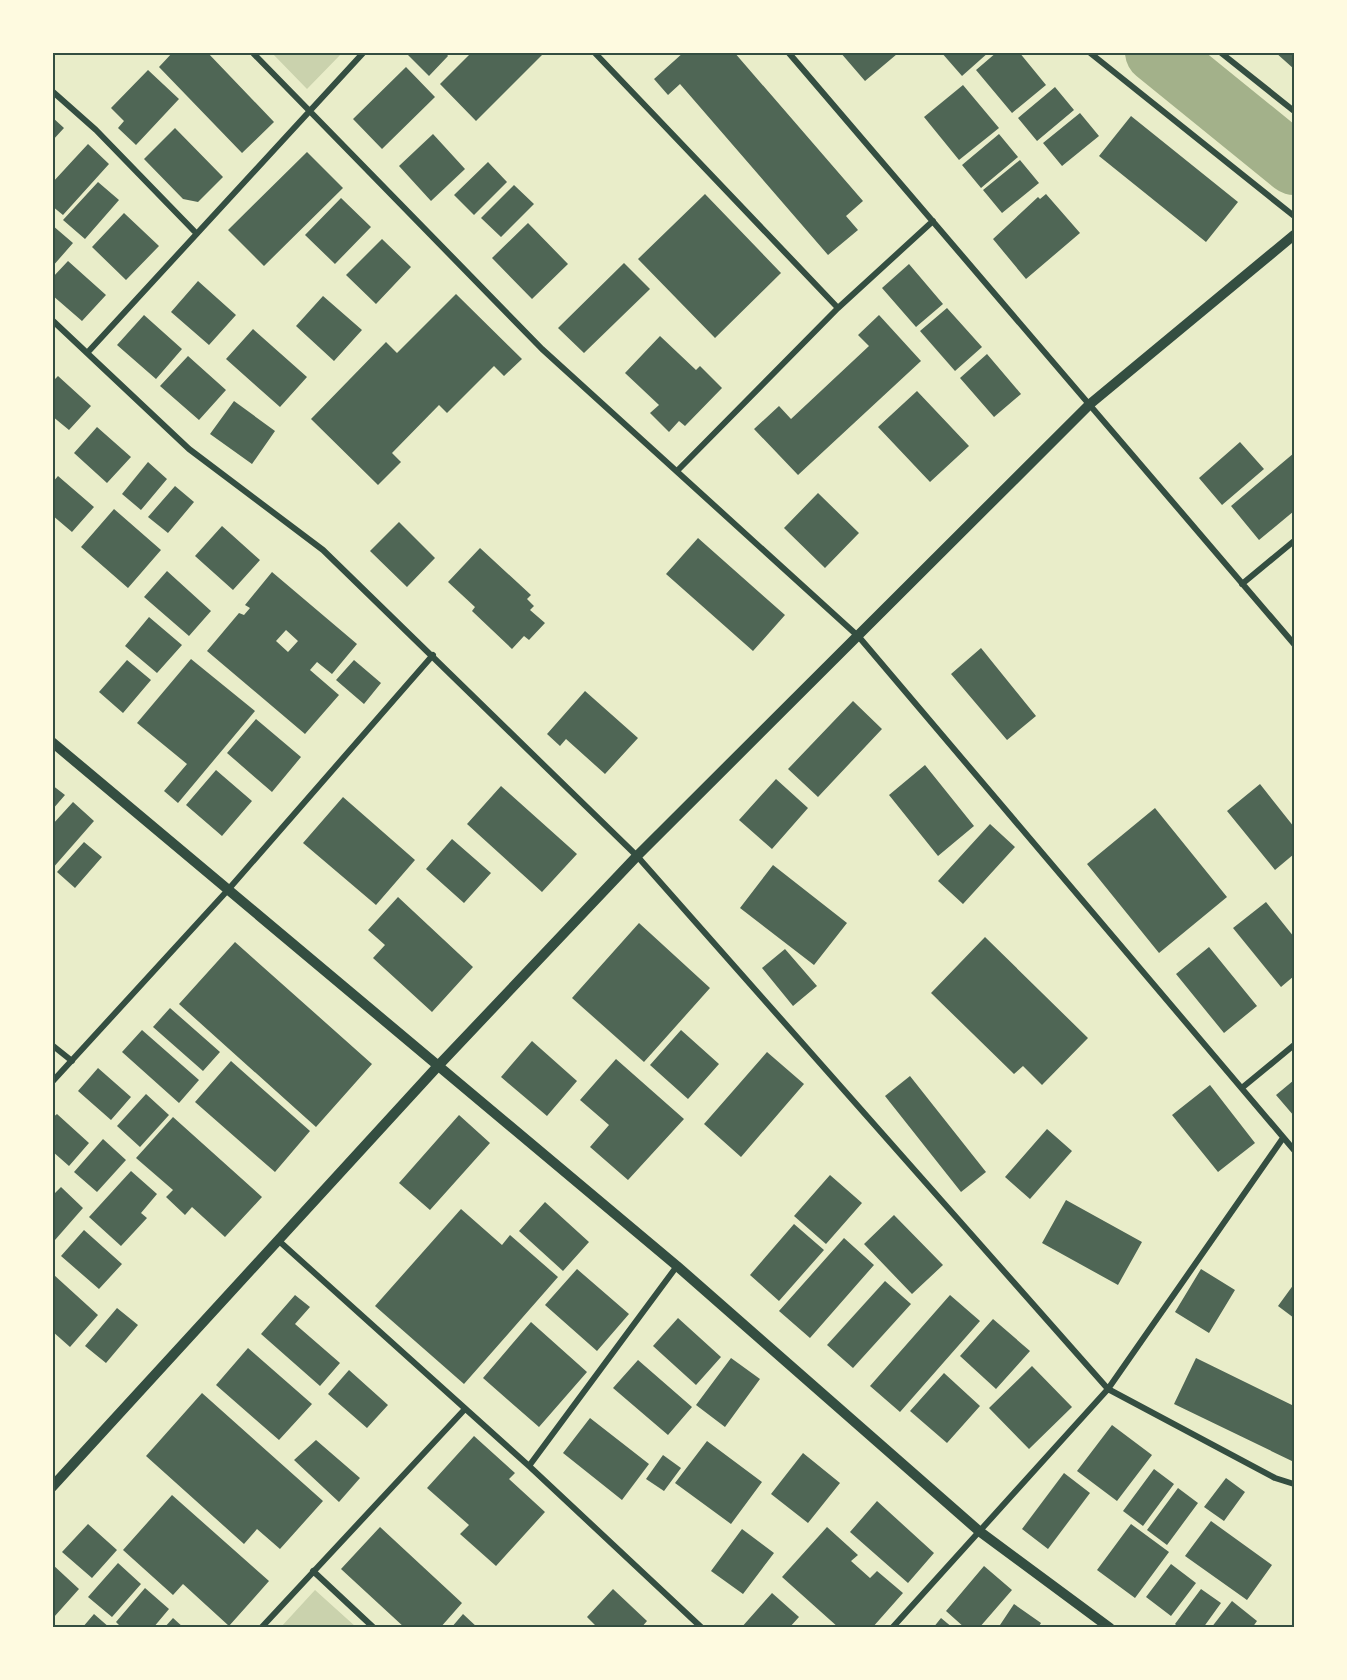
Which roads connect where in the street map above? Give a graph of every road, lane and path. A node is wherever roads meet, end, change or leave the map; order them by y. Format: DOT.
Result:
graph roads {
  1 [pos="252,52"];
  2 [pos="364,52"];
  3 [pos="594,52"];
  4 [pos="788,52"];
  5 [pos="1089,52"];
  6 [pos="1220,52"];
  7 [pos="52,91"];
  8 [pos="308,111"];
  9 [pos="1294,111"];
  10 [pos="1294,216"];
  11 [pos="933,222"];
  12 [pos="196,233"];
  13 [pos="1294,235"];
  14 [pos="838,308"];
  15 [pos="52,320"];
  16 [pos="88,352"];
  17 [pos="1090,404"];
  18 [pos="678,470"];
  19 [pos="1294,541"];
  20 [pos="1242,584"];
  21 [pos="859,637"];
  22 [pos="1294,644"];
  23 [pos="433,655"];
  24 [pos="52,742"];
  25 [pos="637,856"];
  26 [pos="227,891"];
  27 [pos="52,1045"];
  28 [pos="1294,1045"];
  29 [pos="72,1061"];
  30 [pos="437,1067"];
  31 [pos="52,1082"];
  32 [pos="1243,1087"];
  33 [pos="1283,1138"];
  34 [pos="1294,1150"];
  35 [pos="279,1241"];
  36 [pos="677,1266"];
  37 [pos="1108,1389"];
  38 [pos="465,1409"];
  39 [pos="529,1466"];
  40 [pos="1294,1484"];
  41 [pos="52,1487"];
  42 [pos="979,1532"];
  43 [pos="313,1571"];
  44 [pos="261,1628"];
  45 [pos="374,1628"];
  46 [pos="702,1628"];
  47 [pos="892,1628"];
  48 [pos="1110,1628"];
  1 -- 8 [label="street"];
  2 -- 8 [label="street"];
  3 -- 14 [label="street"];
  4 -- 11 [label="street"];
  5 -- 10 [label="street"];
  6 -- 9 [label="street"];
  7 -- 12 [label="street"];
  8 -- 12 [label="street"];
  8 -- 18 [label="street"];
  11 -- 14 [label="street"];
  11 -- 17 [label="street"];
  12 -- 16 [label="street"];
  13 -- 17 [label="street"];
  14 -- 18 [label="street"];
  15 -- 16 [label="street"];
  16 -- 23 [label="street"];
  17 -- 20 [label="street"];
  17 -- 21 [label="street"];
  18 -- 21 [label="street"];
  19 -- 20 [label="street"];
  20 -- 22 [label="street"];
  21 -- 25 [label="street"];
  21 -- 32 [label="street"];
  23 -- 25 [label="street"];
  23 -- 26 [label="street"];
  24 -- 26 [label="street"];
  25 -- 30 [label="street"];
  25 -- 37 [label="street"];
  26 -- 29 [label="street"];
  26 -- 30 [label="street"];
  27 -- 29 [label="street"];
  28 -- 32 [label="street"];
  29 -- 31 [label="street"];
  30 -- 35 [label="street"];
  30 -- 36 [label="street"];
  32 -- 33 [label="street"];
  33 -- 34 [label="street"];
  33 -- 37 [label="street"];
  35 -- 38 [label="street"];
  35 -- 41 [label="street"];
  36 -- 39 [label="street"];
  36 -- 42 [label="street"];
  37 -- 40 [label="street"];
  37 -- 42 [label="street"];
  38 -- 39 [label="street"];
  38 -- 43 [label="street"];
  39 -- 46 [label="street"];
  42 -- 47 [label="street"];
  42 -- 48 [label="street"];
  43 -- 44 [label="street"];
  43 -- 45 [label="street"];
}
